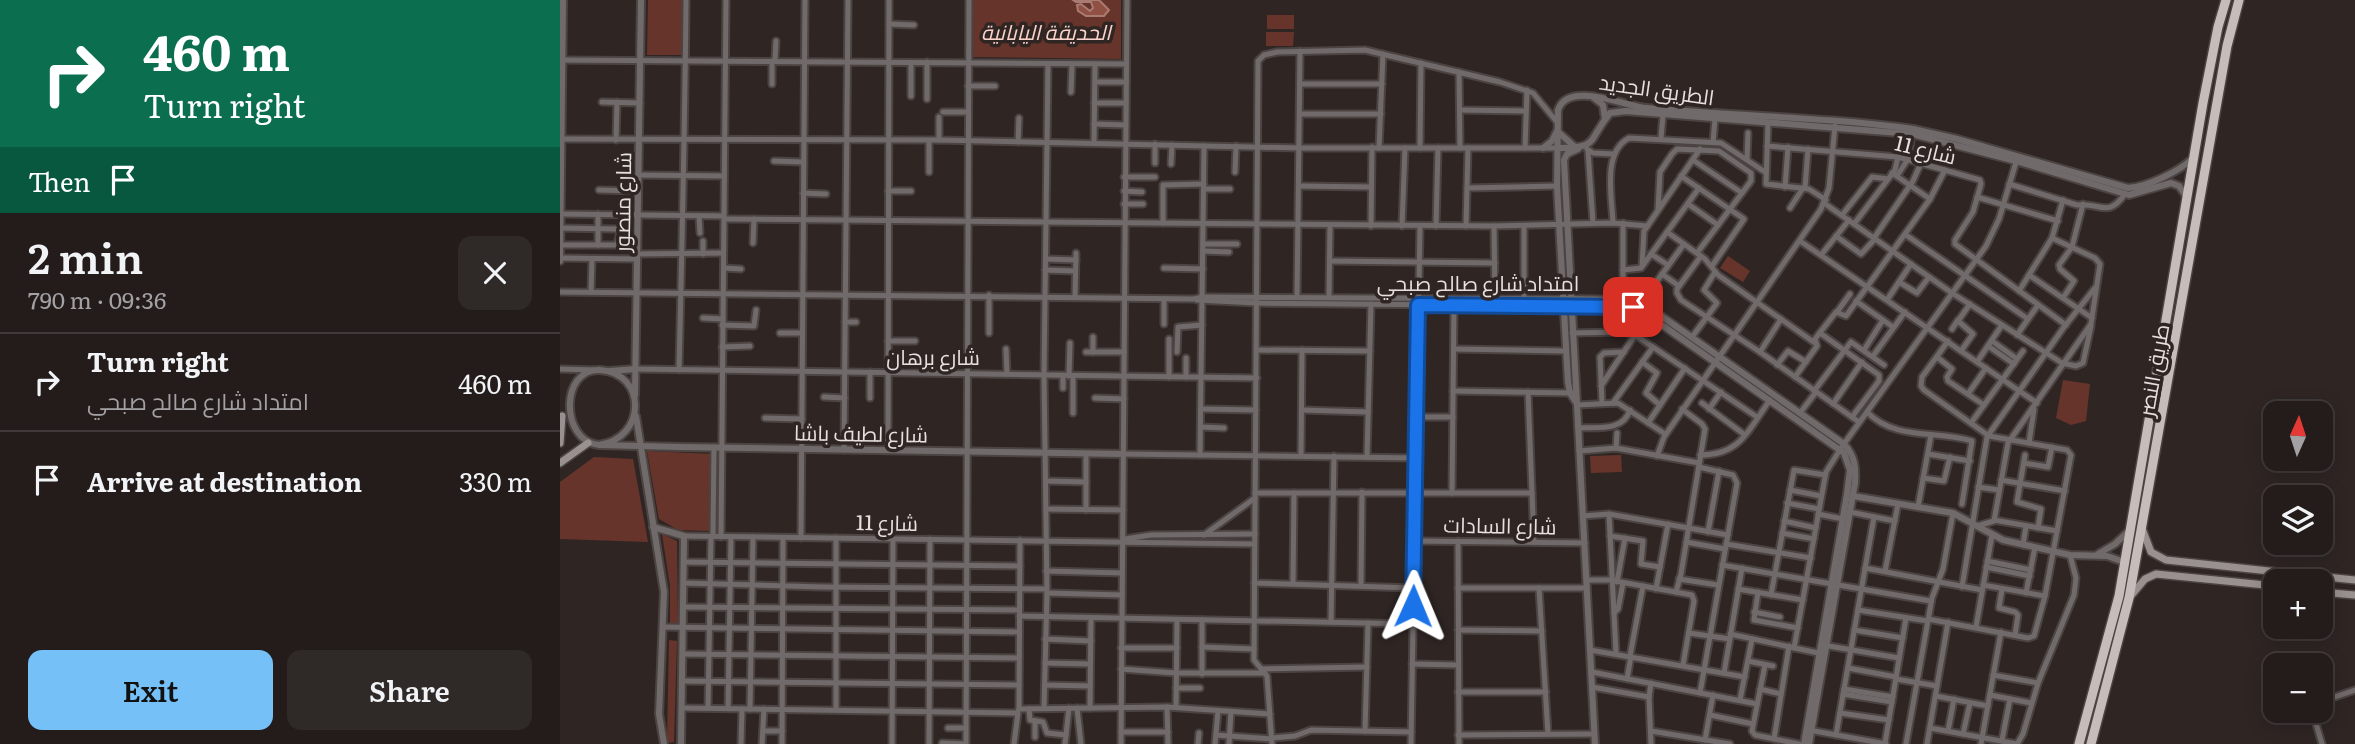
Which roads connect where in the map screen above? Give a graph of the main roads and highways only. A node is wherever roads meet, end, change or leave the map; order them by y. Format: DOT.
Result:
graph roads {
  1 [pos="2226,0"];
  2 [pos="2239,0"];
  3 [pos="2159,355"];
  4 [pos="2171,357"];
  5 [pos="2157,371"];
  6 [pos="2169,373"];
  7 [pos="561,413"];
  8 [pos="560,443"];
  9 [pos="588,443"];
  10 [pos="560,463"];
  11 [pos="2142,525"];
  12 [pos="2181,562"];
  13 [pos="2178,575"];
  14 [pos="2355,580"];
  15 [pos="2263,585"];
  16 [pos="2333,593"];
  17 [pos="2355,595"];
  18 [pos="2129,598"];
  19 [pos="2079,744"];
  20 [pos="2091,744"];
  1 -- 3 [label="highway, طريق النصر"];
  2 -- 4 [label="highway, طريق النصر"];
  3 -- 4 [label="highway"];
  3 -- 5 [label="highway, طريق النصر"];
  4 -- 6 [label="highway, طريق النصر"];
  5 -- 6 [label="highway"];
  5 -- 19 [label="highway, طريق النصر"];
  6 -- 11 [label="highway, طريق النصر"];
  7 -- 8 [label="main road"];
  9 -- 10 [label="main road"];
  11 -- 12 [label="main road"];
  11 -- 18 [label="highway, طريق النصر"];
  12 -- 13 [label="main road"];
  12 -- 14 [label="main road"];
  13 -- 15 [label="main road"];
  13 -- 18 [label="main road"];
  16 -- 17 [label="main road"];
  18 -- 20 [label="highway, طريق النصر"];
}
